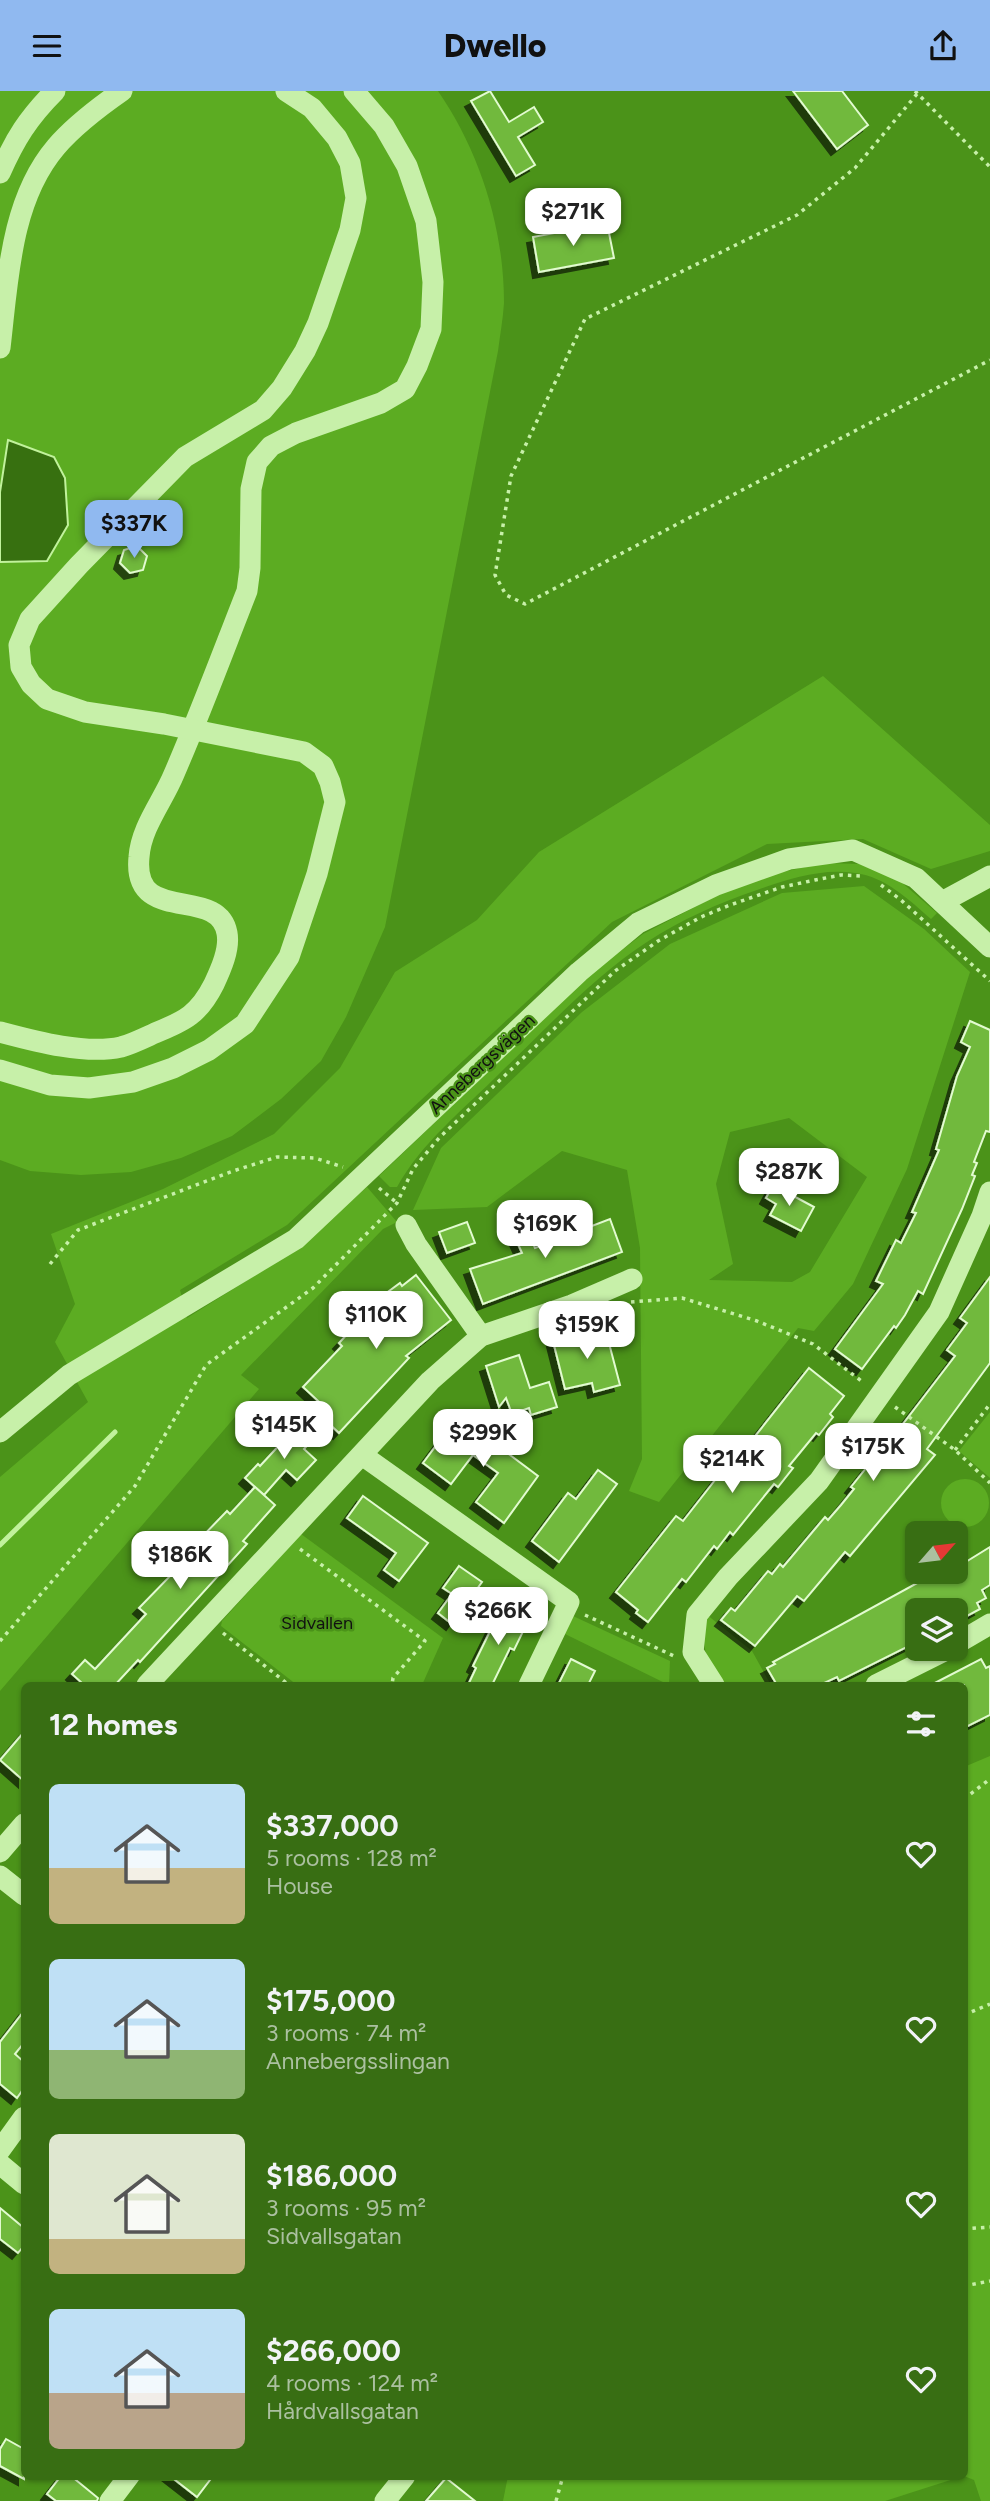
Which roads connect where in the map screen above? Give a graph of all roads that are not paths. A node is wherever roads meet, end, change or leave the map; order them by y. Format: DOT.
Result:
graph roads {
  1 [pos="55,91"];
  2 [pos="122,91"];
  3 [pos="286,91"];
  4 [pos="354,91"];
  5 [pos="0,173"];
  6 [pos="0,348"];
  7 [pos="990,876"];
  8 [pos="942,902"];
  9 [pos="990,947"];
  10 [pos="0,1032"];
  11 [pos="0,1070"];
  12 [pos="990,1192"];
  13 [pos="406,1225"];
  14 [pos="632,1279"];
  15 [pos="481,1336"];
  16 [pos="0,1432"];
  17 [pos="362,1455"];
  18 [pos="990,1624"];
  19 [pos="968,1637"];
  20 [pos="924,1661"];
  21 [pos="150,1682"];
  22 [pos="531,1682"];
  23 [pos="712,1682"];
  24 [pos="882,1682"];
  25 [pos="21,1828"];
  26 [pos="0,1852"];
  27 [pos="0,1876"];
  28 [pos="21,1893"];
  29 [pos="21,2121"];
  30 [pos="0,2150"];
  31 [pos="0,2164"];
  32 [pos="21,2182"];
  33 [pos="126,2480"];
  34 [pos="402,2480"];
  35 [pos="110,2501"];
  36 [pos="385,2501"];
  1 -- 5 [label="street"];
  2 -- 6 [label="street"];
  3 -- 11 [label="street"];
  4 -- 10 [label="street"];
  7 -- 8 [label="street"];
  8 -- 9 [label="street, Annebergsvägen"];
  8 -- 16 [label="street, Annebergsvägen"];
  12 -- 23 [label="street"];
  13 -- 15 [label="street"];
  14 -- 15 [label="street"];
  15 -- 17 [label="street"];
  17 -- 21 [label="street"];
  17 -- 22 [label="street"];
  18 -- 19 [label="street"];
  20 -- 24 [label="street"];
  25 -- 26 [label="street"];
  27 -- 28 [label="street"];
  29 -- 30 [label="street"];
  31 -- 32 [label="street"];
  33 -- 35 [label="street"];
  34 -- 36 [label="street"];
}
